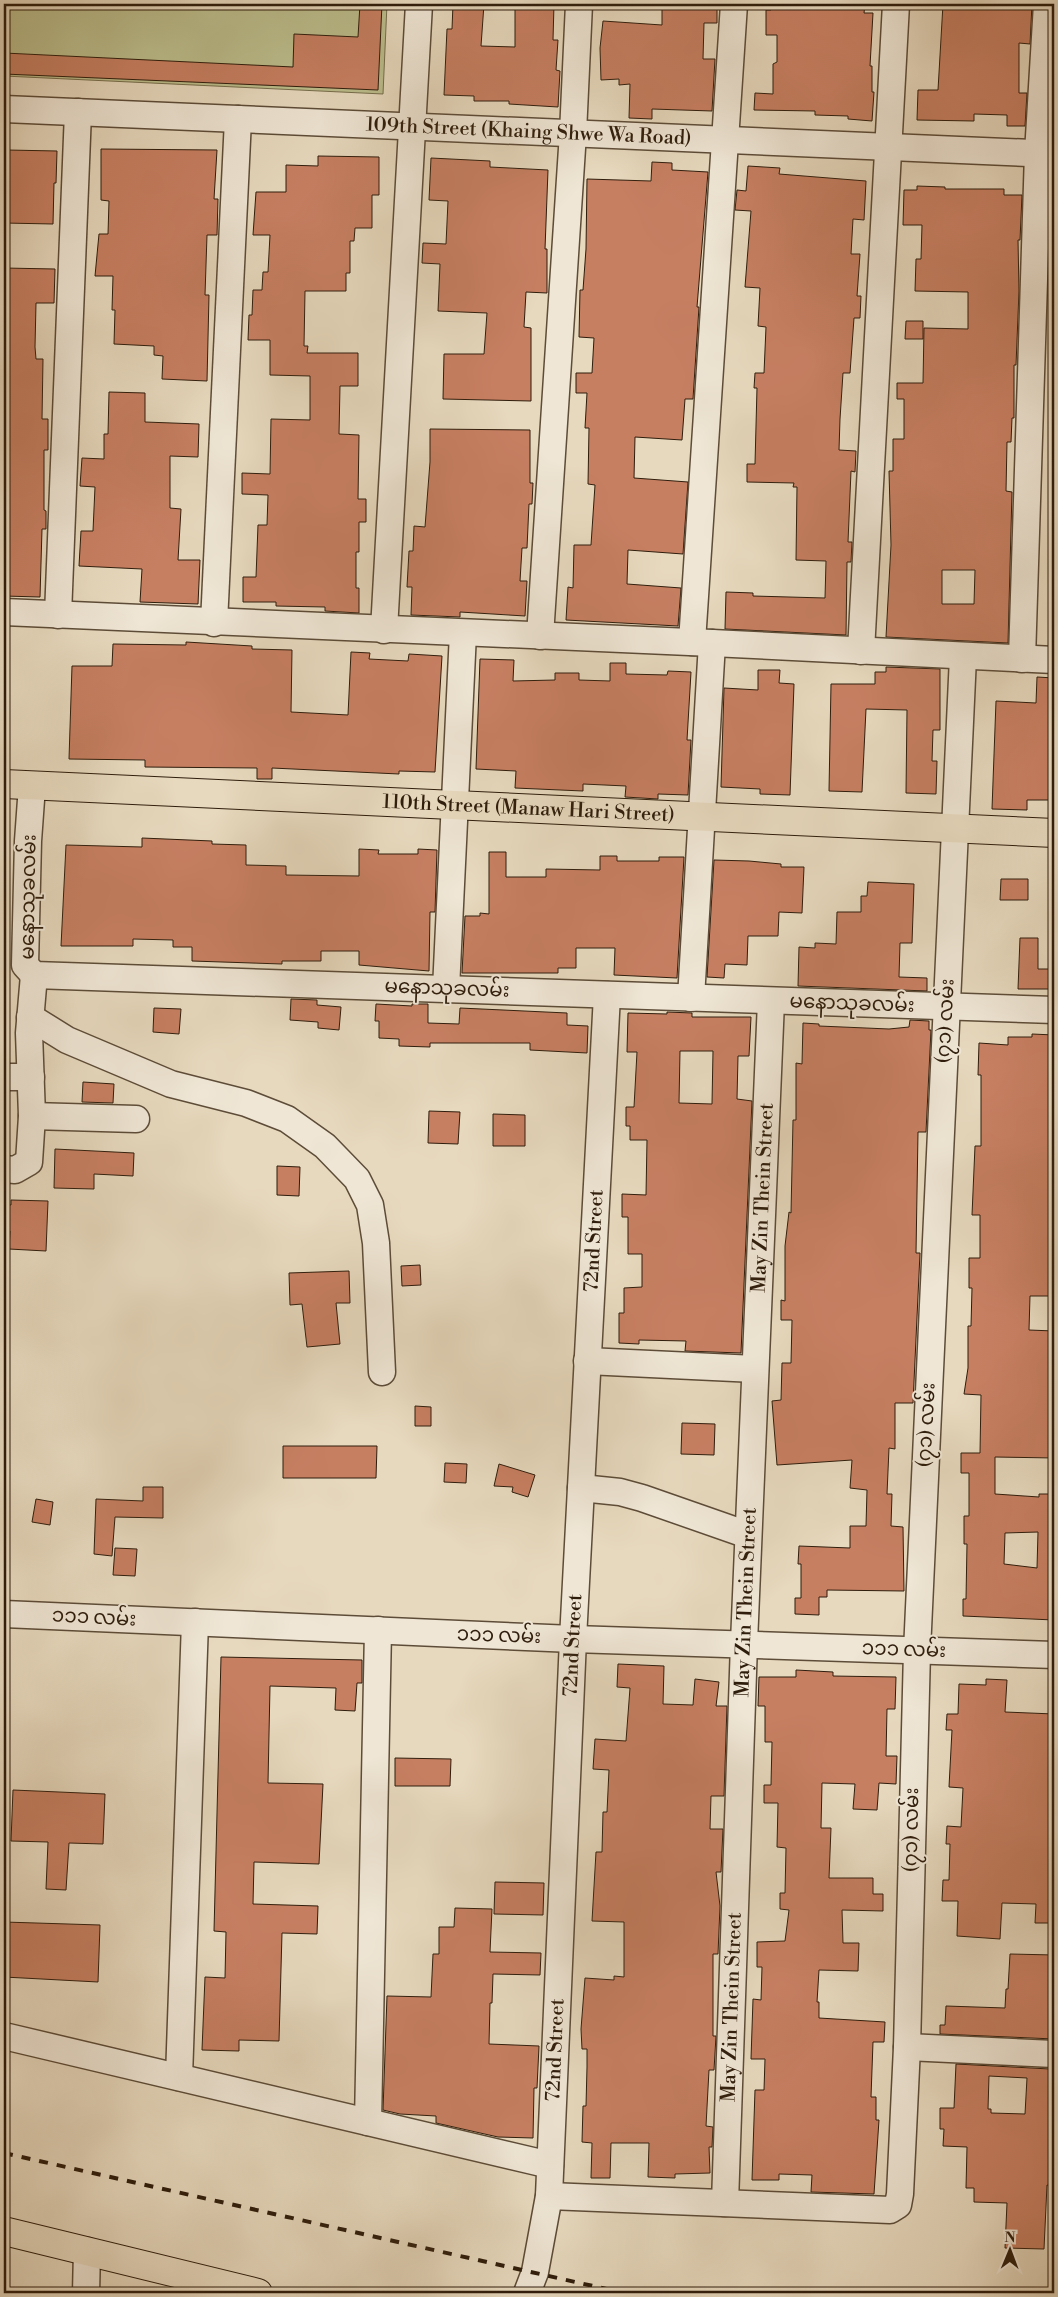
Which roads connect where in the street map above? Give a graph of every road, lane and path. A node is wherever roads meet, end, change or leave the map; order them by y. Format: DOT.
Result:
graph roads {
  1 [pos="419,4"];
  2 [pos="579,4"];
  3 [pos="734,4"];
  4 [pos="896,4"];
  5 [pos="1047,4"];
  6 [pos="4,109"];
  7 [pos="78,112"];
  8 [pos="238,119"];
  9 [pos="413,126"];
  10 [pos="573,133"];
  11 [pos="727,140"];
  12 [pos="888,147"];
  13 [pos="1046,153"];
  14 [pos="4,612"];
  15 [pos="58,615"];
  16 [pos="214,623"];
  17 [pos="384,630"];
  18 [pos="463,633"];
  19 [pos="540,636"];
  20 [pos="702,643"];
  21 [pos="861,651"];
  22 [pos="963,657"];
  23 [pos="1022,659"];
  24 [pos="1054,660"];
  25 [pos="4,784"];
  26 [pos="32,786"];
  27 [pos="455,804"];
  28 [pos="701,817"];
  29 [pos="954,828"];
  30 [pos="1054,833"];
  31 [pos="34,975"];
  32 [pos="446,989"];
  33 [pos="607,995"];
  34 [pos="691,998"];
  35 [pos="771,1000"];
  36 [pos="947,1007"];
  37 [pos="1054,1010"];
  38 [pos="30,1018"];
  39 [pos="4,1077"];
  40 [pos="31,1077"];
  41 [pos="32,1116"];
  42 [pos="136,1118"];
  43 [pos="4,1169"];
  44 [pos="587,1361"];
  45 [pos="756,1369"];
  46 [pos="382,1372"];
  47 [pos="581,1488"];
  48 [pos="748,1534"];
  49 [pos="4,1614"];
  50 [pos="195,1622"];
  51 [pos="378,1630"];
  52 [pos="573,1639"];
  53 [pos="744,1643"];
  54 [pos="917,1652"];
  55 [pos="1054,1656"];
  56 [pos="4,2036"];
  57 [pos="907,2047"];
  58 [pos="1054,2054"];
  59 [pos="178,2078"];
  60 [pos="368,2122"];
  61 [pos="550,2165"];
  62 [pos="549,2196"];
  63 [pos="725,2203"];
  64 [pos="4,2230"];
  65 [pos="87,2250"];
  66 [pos="251,2292"];
  67 [pos="86,2293"];
  68 [pos="527,2293"];
  1 -- 9 [label="street"];
  2 -- 10 [label="street"];
  3 -- 11 [label="street"];
  4 -- 12 [label="street"];
  5 -- 13 [label="street"];
  6 -- 7 [label="street, 109th Street (Khaing Shwe Wa Road)"];
  7 -- 8 [label="street, 109th Street (Khaing Shwe Wa Road)"];
  7 -- 15 [label="street"];
  8 -- 9 [label="street, 109th Street (Khaing Shwe Wa Road)"];
  8 -- 16 [label="street"];
  9 -- 10 [label="street, 109th Street (Khaing Shwe Wa Road)"];
  9 -- 17 [label="street"];
  10 -- 11 [label="street, 109th Street (Khaing Shwe Wa Road)"];
  10 -- 19 [label="street"];
  11 -- 12 [label="street, 109th Street (Khaing Shwe Wa Road)"];
  11 -- 20 [label="street"];
  12 -- 13 [label="street, 109th Street (Khaing Shwe Wa Road)"];
  12 -- 21 [label="street"];
  13 -- 23 [label="street"];
  14 -- 15 [label="street"];
  15 -- 16 [label="street"];
  16 -- 17 [label="street"];
  17 -- 18 [label="street"];
  18 -- 19 [label="street"];
  18 -- 27 [label="street"];
  19 -- 20 [label="street"];
  20 -- 21 [label="street"];
  20 -- 28 [label="street"];
  21 -- 22 [label="street"];
  22 -- 23 [label="street"];
  22 -- 29 [label="street, (၇၁) လမ်း"];
  23 -- 24 [label="street"];
  25 -- 26 [label="main road, 110th Street (Manaw Hari Street)"];
  26 -- 27 [label="main road, 110th Street (Manaw Hari Street)"];
  26 -- 31 [label="street, မနောသုခလမ်း"];
  27 -- 28 [label="main road, 110th Street (Manaw Hari Street)"];
  27 -- 32 [label="street"];
  28 -- 29 [label="main road, 110th Street (Manaw Hari Street)"];
  28 -- 34 [label="street"];
  29 -- 30 [label="main road, 110th Street (Manaw Hari Street)"];
  29 -- 36 [label="street, (၇၁) လမ်း"];
  31 -- 32 [label="street, မနောသုခလမ်း"];
  31 -- 38 [label="street"];
  32 -- 33 [label="street, မနောသုခလမ်း"];
  33 -- 34 [label="street, မနောသုခလမ်း"];
  33 -- 44 [label="street, 72nd Street"];
  34 -- 35 [label="street, မနောသုခလမ်း"];
  35 -- 36 [label="street, မနောသုခလမ်း"];
  35 -- 45 [label="street, May Zin Thein Street"];
  36 -- 37 [label="street, မနောသုခလမ်း"];
  36 -- 54 [label="street, (၇၁) လမ်း"];
  38 -- 40 [label="street"];
  38 -- 46 [label="street"];
  39 -- 40 [label="street"];
  40 -- 41 [label="street"];
  41 -- 42 [label="street"];
  41 -- 43 [label="street"];
  44 -- 45 [label="street"];
  44 -- 47 [label="street, 72nd Street"];
  45 -- 48 [label="street, May Zin Thein Street"];
  47 -- 48 [label="street"];
  47 -- 52 [label="street, 72nd Street"];
  48 -- 53 [label="street, May Zin Thein Street"];
  49 -- 50 [label="street, ၁၁၁ လမ်း"];
  50 -- 51 [label="street, ၁၁၁ လမ်း"];
  50 -- 59 [label="street"];
  51 -- 52 [label="street, ၁၁၁ လမ်း"];
  51 -- 60 [label="street"];
  52 -- 53 [label="street, ၁၁၁ လမ်း"];
  52 -- 61 [label="street, 72nd Street"];
  53 -- 54 [label="street, ၁၁၁ လမ်း"];
  53 -- 63 [label="street, May Zin Thein Street"];
  54 -- 55 [label="street, ၁၁၁ လမ်း"];
  54 -- 57 [label="street, (၇၁) လမ်း"];
  56 -- 59 [label="street"];
  57 -- 58 [label="street"];
  57 -- 63 [label="street, (၇၁) လမ်း"];
  59 -- 60 [label="street"];
  60 -- 61 [label="street"];
  61 -- 62 [label="street, 72nd Street"];
  62 -- 63 [label="street"];
  62 -- 68 [label="street, 72nd Street"];
  64 -- 65 [label="main road"];
  65 -- 66 [label="main road"];
  65 -- 67 [label="street"];
}
